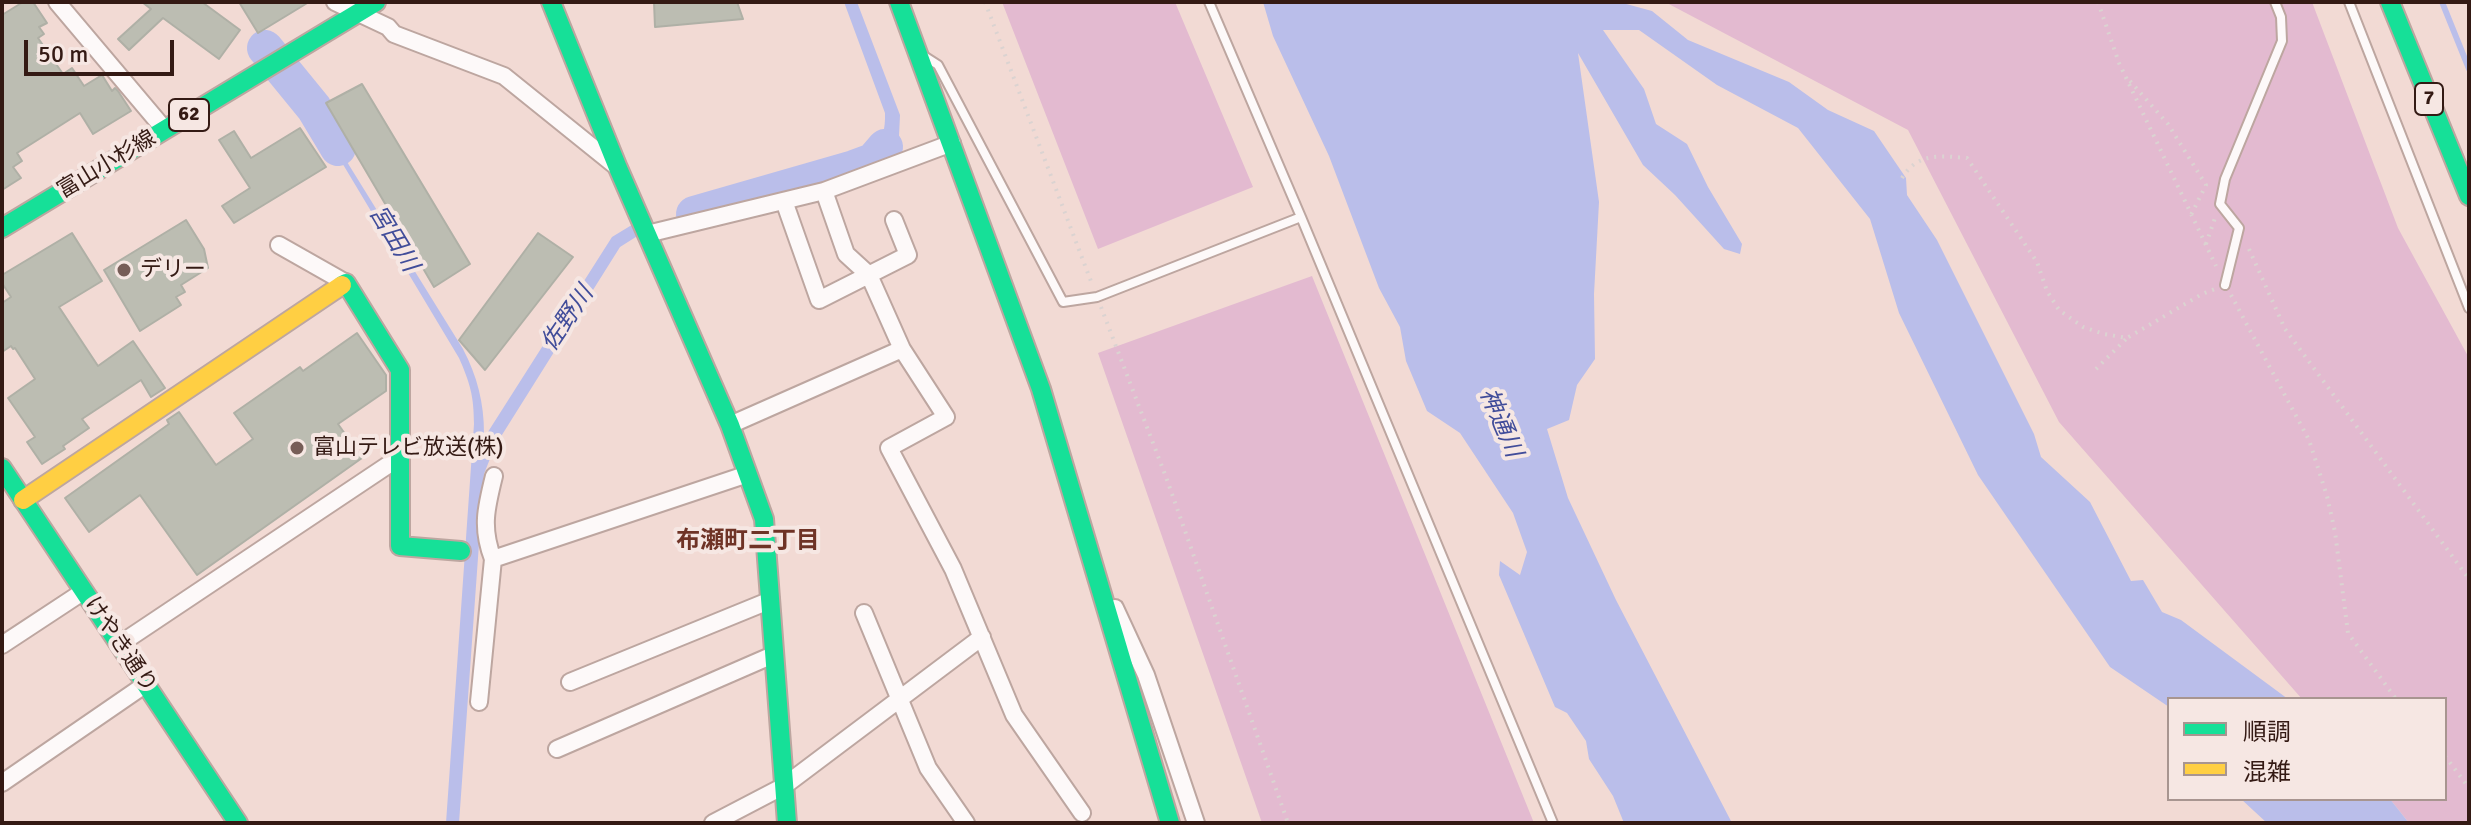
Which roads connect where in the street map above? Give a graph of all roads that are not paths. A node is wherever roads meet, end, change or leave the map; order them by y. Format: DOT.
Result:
graph roads {
  1 [pos="57,2"];
  2 [pos="335,2"];
  3 [pos="376,2"];
  4 [pos="551,2"];
  5 [pos="899,2"];
  6 [pos="1209,2"];
  7 [pos="2275,2"];
  8 [pos="2349,2"];
  9 [pos="2390,2"];
  10 [pos="358,13"];
  11 [pos="919,54"];
  12 [pos="165,130"];
  13 [pos="952,143"];
  14 [pos="618,168"];
  15 [pos="824,191"];
  16 [pos="2469,196"];
  17 [pos="784,201"];
  18 [pos="1301,217"];
  19 [pos="894,220"];
  20 [pos="2,228"];
  21 [pos="647,234"];
  22 [pos="279,245"];
  23 [pos="869,275"];
  24 [pos="346,283"];
  25 [pos="2225,285"];
  26 [pos="2469,308"];
  27 [pos="902,349"];
  28 [pos="730,425"];
  29 [pos="400,457"];
  30 [pos="2,468"];
  31 [pos="748,474"];
  32 [pos="494,476"];
  33 [pos="23,500"];
  34 [pos="461,551"];
  35 [pos="493,559"];
  36 [pos="1092,560"];
  37 [pos="84,591"];
  38 [pos="771,600"];
  39 [pos="864,613"];
  40 [pos="982,637"];
  41 [pos="120,644"];
  42 [pos="2,645"];
  43 [pos="773,655"];
  44 [pos="570,682"];
  45 [pos="146,684"];
  46 [pos="900,699"];
  47 [pos="479,702"];
  48 [pos="557,749"];
  49 [pos="2,783"];
  50 [pos="784,786"];
  51 [pos="1082,813"];
  52 [pos="238,823"];
  53 [pos="713,823"];
  54 [pos="787,823"];
  55 [pos="966,823"];
  56 [pos="1170,823"];
  57 [pos="1196,823"];
  58 [pos="1553,823"];
  1 -- 12 [label="street"];
  2 -- 10 [label="street"];
  3 -- 10 [label="street, 富山小杉線 / 62"];
  4 -- 14 [label="street"];
  5 -- 11 [label="street"];
  6 -- 18 [label="lane"];
  7 -- 25 [label="lane"];
  8 -- 26 [label="lane"];
  9 -- 16 [label="street, 7"];
  10 -- 12 [label="street, 富山小杉線 / 62"];
  10 -- 14 [label="street"];
  11 -- 13 [label="street"];
  11 -- 18 [label="lane"];
  12 -- 20 [label="street, 富山小杉線 / 62"];
  13 -- 15 [label="street"];
  13 -- 36 [label="street"];
  14 -- 21 [label="street"];
  15 -- 17 [label="street"];
  15 -- 23 [label="street"];
  17 -- 21 [label="street"];
  17 -- 23 [label="street"];
  18 -- 58 [label="lane"];
  19 -- 23 [label="street"];
  21 -- 28 [label="street"];
  22 -- 24 [label="street"];
  23 -- 27 [label="street"];
  24 -- 29 [label="street"];
  24 -- 33 [label="street"];
  27 -- 28 [label="street"];
  27 -- 40 [label="street"];
  28 -- 31 [label="street"];
  29 -- 34 [label="street"];
  29 -- 41 [label="street"];
  30 -- 33 [label="street, けやき通り"];
  31 -- 35 [label="street"];
  31 -- 38 [label="street"];
  32 -- 35 [label="street"];
  33 -- 37 [label="street, けやき通り"];
  35 -- 47 [label="street"];
  36 -- 56 [label="street"];
  36 -- 57 [label="street"];
  37 -- 41 [label="street, けやき通り"];
  37 -- 42 [label="street"];
  38 -- 43 [label="street"];
  38 -- 44 [label="street"];
  39 -- 46 [label="street"];
  40 -- 46 [label="street"];
  40 -- 51 [label="street"];
  41 -- 45 [label="street, けやき通り"];
  43 -- 48 [label="street"];
  43 -- 50 [label="street"];
  45 -- 49 [label="street"];
  45 -- 52 [label="street, けやき通り"];
  46 -- 50 [label="street"];
  46 -- 55 [label="street"];
  50 -- 53 [label="street"];
  50 -- 54 [label="street"];
}
